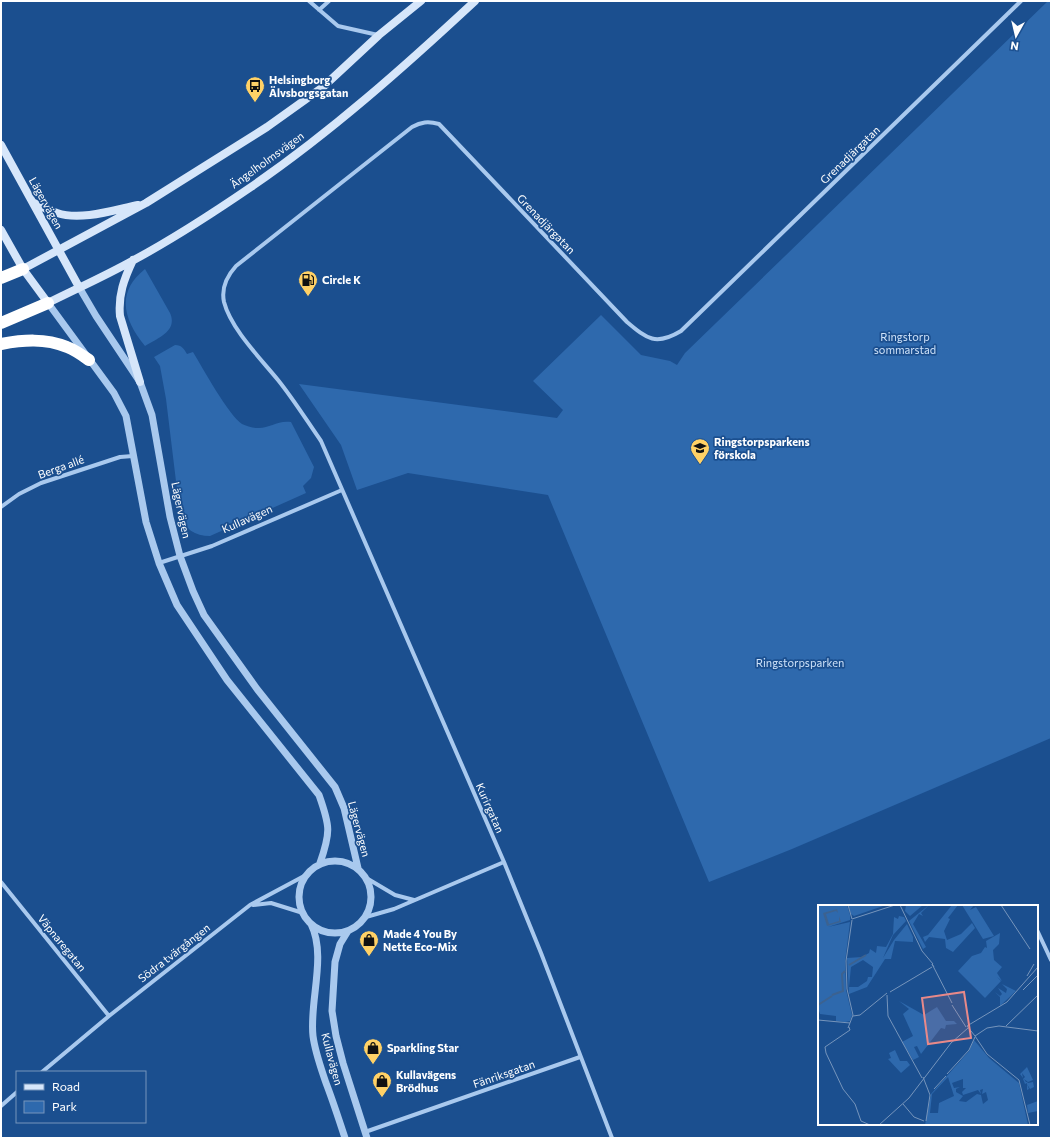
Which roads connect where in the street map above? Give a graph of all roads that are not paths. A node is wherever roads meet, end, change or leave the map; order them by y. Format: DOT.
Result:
graph roads {
  1 [pos="309,1"];
  2 [pos="329,1"];
  3 [pos="422,1"];
  4 [pos="475,1"];
  5 [pos="1021,1"];
  6 [pos="319,10"];
  7 [pos="379,36"];
  8 [pos="1,145"];
  9 [pos="34,203"];
  10 [pos="146,203"];
  11 [pos="1,230"];
  12 [pos="60,250"];
  13 [pos="133,260"];
  14 [pos="23,269"];
  15 [pos="1,278"];
  16 [pos="79,287"];
  17 [pos="48,303"];
  18 [pos="1,322"];
  19 [pos="1,344"];
  20 [pos="89,360"];
  21 [pos="140,382"];
  22 [pos="133,456"];
  23 [pos="342,490"];
  24 [pos="1,507"];
  25 [pos="180,556"];
  26 [pos="159,563"];
  27 [pos="504,862"];
  28 [pos="320,863"];
  29 [pos="358,868"];
  30 [pos="306,875"];
  31 [pos="368,879"];
  32 [pos="1,882"];
  33 [pos="415,900"];
  34 [pos="250,905"];
  35 [pos="302,913"];
  36 [pos="366,917"];
  37 [pos="311,924"];
  38 [pos="348,931"];
  39 [pos="1038,932"];
  40 [pos="1051,960"];
  41 [pos="108,1016"];
  42 [pos="580,1056"];
  43 [pos="43,1071"];
  44 [pos="16,1093"];
  45 [pos="1,1106"];
  46 [pos="366,1135"];
  47 [pos="345,1138"];
  48 [pos="612,1138"];
  1 -- 6 [label="street"];
  2 -- 6 [label="street"];
  3 -- 7 [label="main road"];
  4 -- 13 [label="main road, Ängelholmsvägen"];
  5 -- 23 [label="street, Grenadjärgatan"];
  6 -- 7 [label="street"];
  7 -- 10 [label="main road"];
  8 -- 9 [label="main road, Lägervägen"];
  9 -- 10 [label="main road"];
  9 -- 12 [label="main road, Lägervägen"];
  10 -- 12 [label="main road"];
  11 -- 14 [label="main road"];
  12 -- 14 [label="main road"];
  12 -- 16 [label="main road, Lägervägen"];
  13 -- 16 [label="main road, Ängelholmsvägen"];
  13 -- 21 [label="main road"];
  14 -- 15 [label="highway"];
  14 -- 17 [label="main road"];
  16 -- 17 [label="main road, Ängelholmsvägen"];
  16 -- 21 [label="street, Lägervägen"];
  17 -- 18 [label="highway"];
  17 -- 20 [label="street"];
  19 -- 20 [label="highway"];
  20 -- 22 [label="street"];
  21 -- 25 [label="street, Lägervägen"];
  22 -- 24 [label="street, Berga allé"];
  22 -- 26 [label="street"];
  23 -- 25 [label="street, Kullavägen"];
  23 -- 27 [label="street, Kurirgatan"];
  25 -- 26 [label="street, Kullavägen"];
  25 -- 29 [label="street, Lägervägen"];
  26 -- 28 [label="street"];
  27 -- 33 [label="street"];
  27 -- 42 [label="street, Kurirgatan"];
  28 -- 29 [label="street"];
  28 -- 30 [label="street"];
  29 -- 31 [label="street"];
  30 -- 34 [label="street, Södra tvärgången"];
  30 -- 35 [label="street"];
  31 -- 33 [label="street"];
  31 -- 36 [label="street"];
  32 -- 41 [label="street, Väpnaregatan"];
  33 -- 36 [label="street"];
  34 -- 35 [label="street"];
  34 -- 41 [label="street, Södra tvärgången"];
  35 -- 37 [label="street"];
  36 -- 38 [label="street"];
  37 -- 38 [label="street"];
  37 -- 47 [label="street, Kullavägen"];
  38 -- 46 [label="street, Kullavägen"];
  39 -- 40 [label="street"];
  41 -- 43 [label="street"];
  42 -- 46 [label="street, Fänriksgatan"];
  42 -- 48 [label="street, Kurirgatan"];
  44 -- 45 [label="street"];
}
